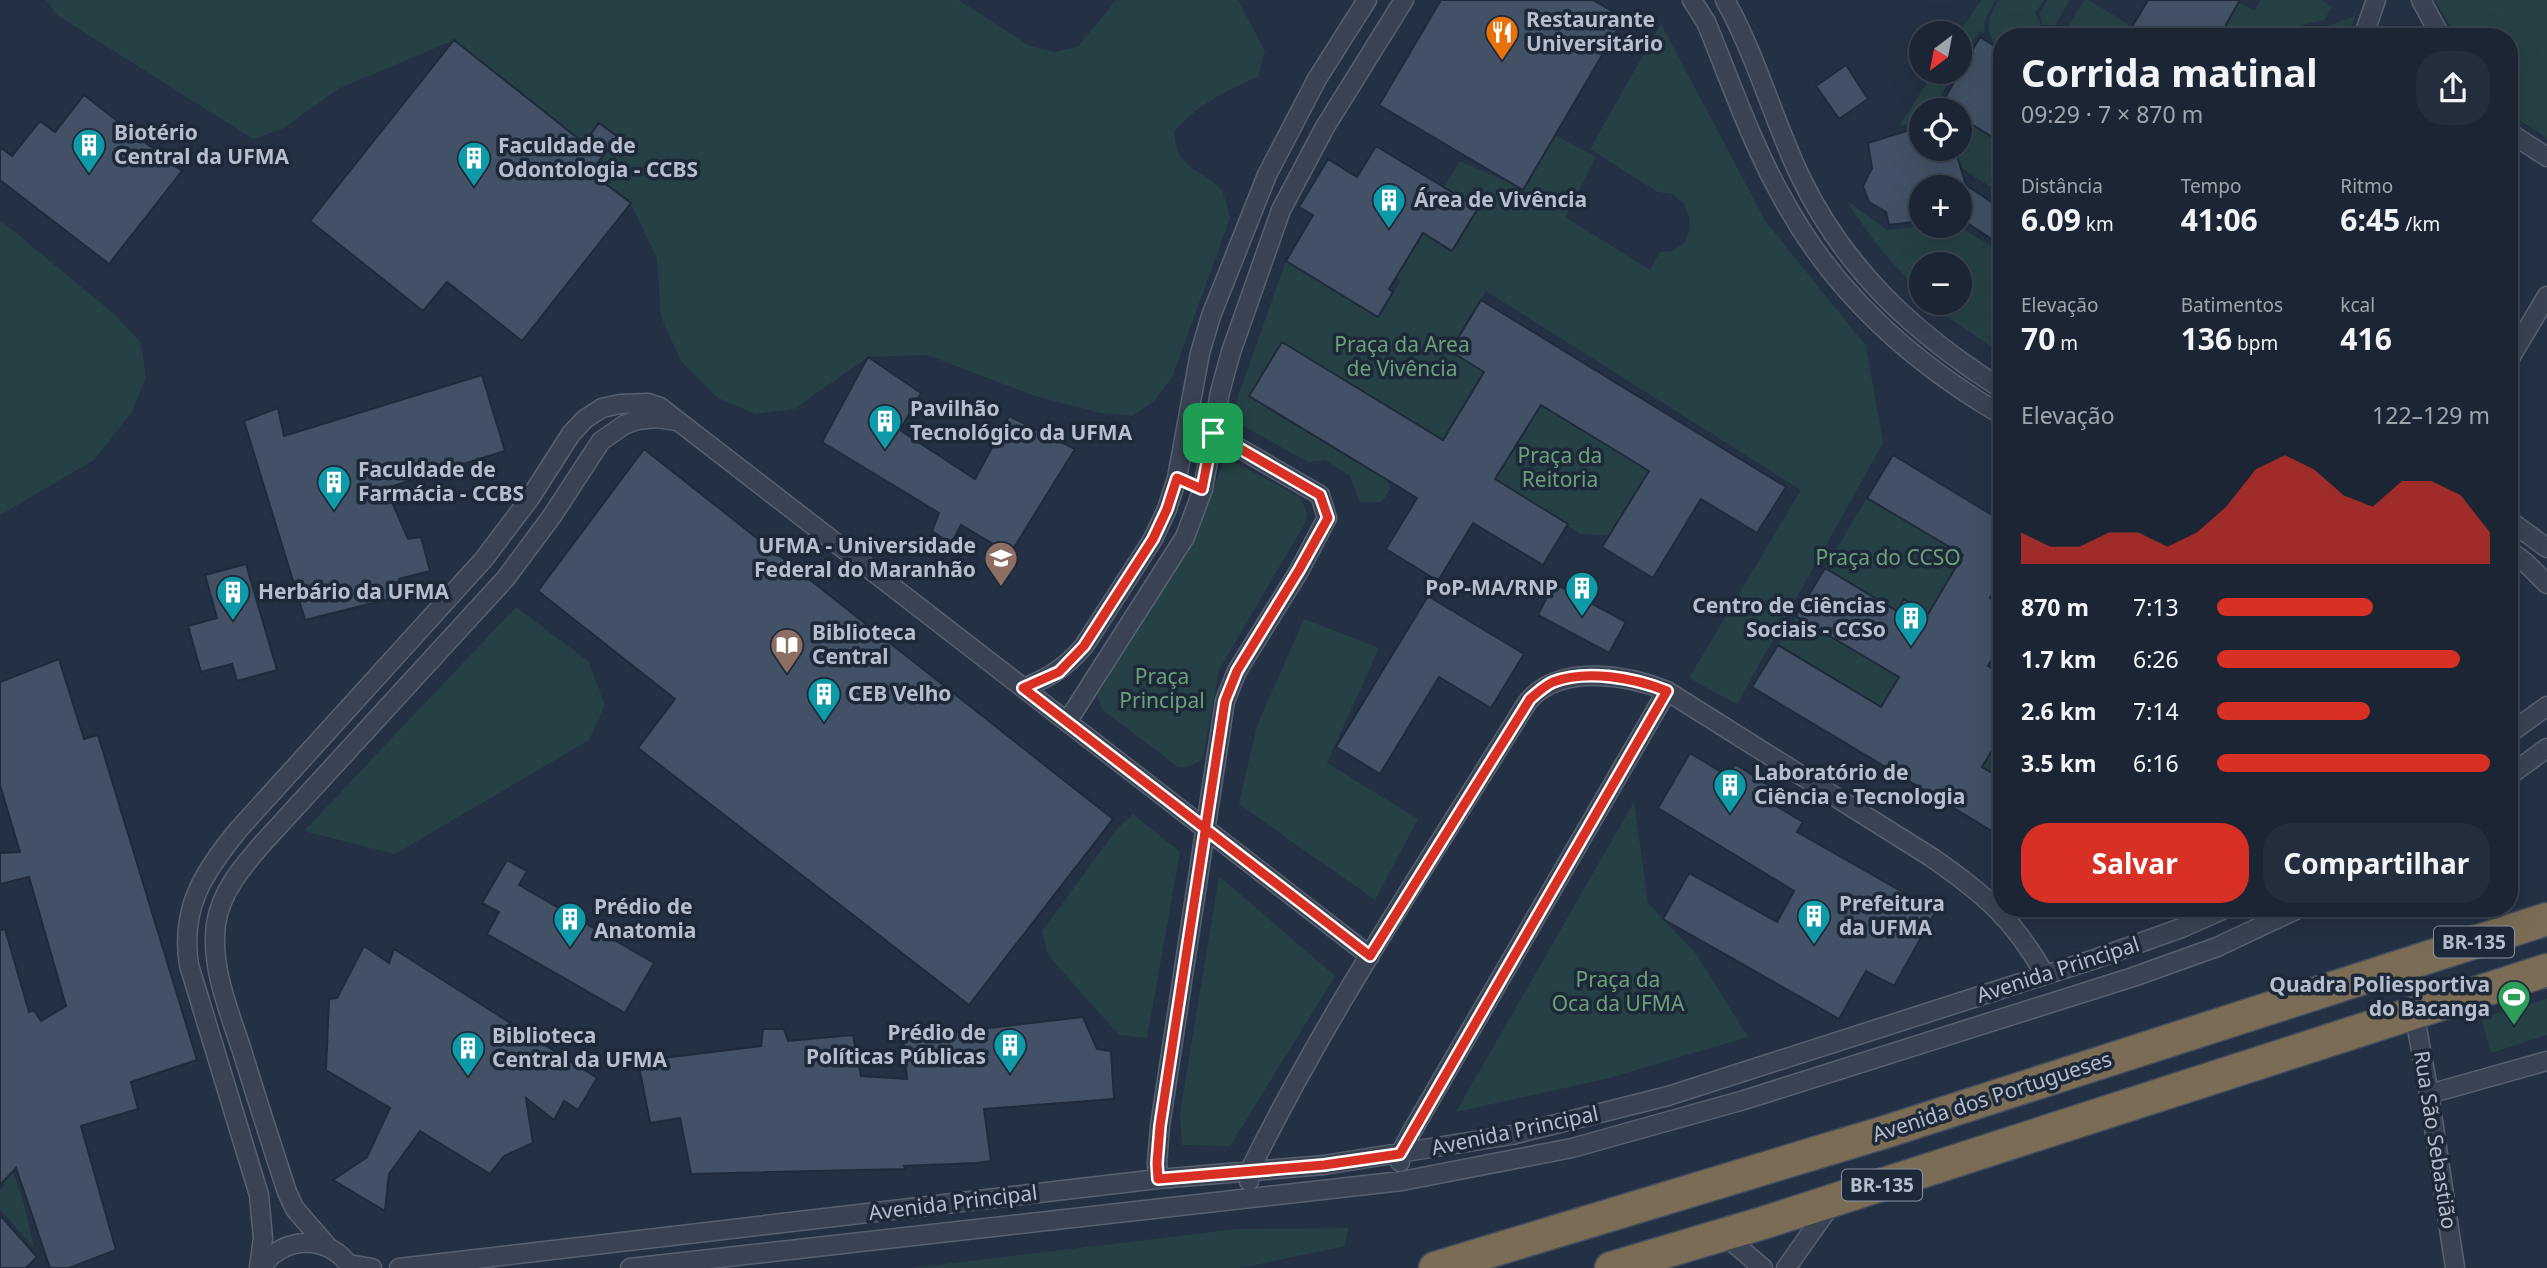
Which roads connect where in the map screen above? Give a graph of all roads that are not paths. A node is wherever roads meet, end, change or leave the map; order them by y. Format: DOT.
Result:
graph roads {
  1 [pos="1367,0"];
  2 [pos="1404,0"];
  3 [pos="1692,0"];
  4 [pos="1726,0"];
  5 [pos="2376,0"];
  6 [pos="2421,0"];
  7 [pos="2366,28"];
  8 [pos="2436,28"];
  9 [pos="2518,138"];
  10 [pos="2547,157"];
  11 [pos="2547,296"];
  12 [pos="2518,345"];
  13 [pos="1993,383"];
  14 [pos="1993,409"];
  15 [pos="679,421"];
  16 [pos="1213,433"];
  17 [pos="1177,478"];
  18 [pos="1202,489"];
  19 [pos="2518,527"];
  20 [pos="2547,548"];
  21 [pos="2518,558"];
  22 [pos="2547,584"];
  23 [pos="1023,688"];
  24 [pos="1667,691"];
  25 [pos="2547,706"];
  26 [pos="1067,722"];
  27 [pos="2518,727"];
  28 [pos="2547,748"];
  29 [pos="2518,769"];
  30 [pos="1206,830"];
  31 [pos="1993,906"];
  32 [pos="2005,917"];
  33 [pos="2207,917"];
  34 [pos="2281,917"];
  35 [pos="2547,919"];
  36 [pos="1370,956"];
  37 [pos="2547,970"];
  38 [pos="2045,975"];
  39 [pos="2414,1012"];
  40 [pos="1802,1053"];
  41 [pos="2547,1061"];
  42 [pos="1811,1077"];
  43 [pos="2429,1094"];
  44 [pos="1885,1132"];
  45 [pos="1400,1154"];
  46 [pos="1249,1172"];
  47 [pos="1158,1179"];
  48 [pos="1402,1181"];
  49 [pos="1250,1198"];
  50 [pos="1834,1200"];
  51 [pos="1766,1222"];
  52 [pos="1724,1235"];
  53 [pos="328,1247"];
  54 [pos="350,1266"];
  55 [pos="260,1268"];
  56 [pos="372,1268"];
  57 [pos="399,1268"];
  58 [pos="629,1268"];
  59 [pos="1435,1268"];
  60 [pos="1611,1268"];
  61 [pos="1763,1268"];
  62 [pos="1786,1268"];
  63 [pos="2455,1268"];
  1 -- 17 [label="street"];
  2 -- 16 [label="street"];
  3 -- 14 [label="street"];
  4 -- 13 [label="street"];
  5 -- 7 [label="street"];
  6 -- 8 [label="street"];
  9 -- 10 [label="street"];
  11 -- 12 [label="street"];
  15 -- 23 [label="street"];
  15 -- 53 [label="street"];
  15 -- 55 [label="street"];
  16 -- 18 [label="street"];
  16 -- 30 [label="street"];
  17 -- 18 [label="street"];
  17 -- 23 [label="street"];
  18 -- 26 [label="street"];
  19 -- 20 [label="street"];
  21 -- 22 [label="street"];
  23 -- 26 [label="street"];
  24 -- 31 [label="street"];
  24 -- 36 [label="street"];
  24 -- 45 [label="street"];
  25 -- 27 [label="street"];
  26 -- 30 [label="street"];
  28 -- 29 [label="street"];
  30 -- 36 [label="street"];
  30 -- 47 [label="street"];
  32 -- 38 [label="street"];
  33 -- 38 [label="street, Avenida Principal"];
  34 -- 42 [label="street, Avenida Principal"];
  35 -- 44 [label="highway, Avenida dos Portugueses / BR-135"];
  36 -- 46 [label="street"];
  37 -- 39 [label="highway, BR-135"];
  38 -- 40 [label="street, Avenida Principal"];
  39 -- 43 [label="street, Rua São Sebastião"];
  39 -- 50 [label="highway, BR-135"];
  40 -- 42 [label="street"];
  40 -- 45 [label="street, Avenida Principal"];
  41 -- 43 [label="street"];
  42 -- 48 [label="street, Avenida Principal"];
  43 -- 63 [label="street, Rua São Sebastião"];
  44 -- 51 [label="highway"];
  44 -- 59 [label="highway, Avenida dos Portugueses / BR-135"];
  45 -- 46 [label="street, Avenida Principal"];
  45 -- 48 [label="street"];
  46 -- 47 [label="street, Avenida Principal"];
  46 -- 49 [label="street"];
  47 -- 57 [label="street, Avenida Principal"];
  48 -- 49 [label="street, Avenida Principal"];
  49 -- 58 [label="street, Avenida Principal"];
  50 -- 51 [label="highway, BR-135"];
  50 -- 62 [label="street"];
  51 -- 52 [label="highway, BR-135"];
  52 -- 60 [label="highway, BR-135"];
  52 -- 61 [label="street"];
  53 -- 54 [label="street"];
  53 -- 55 [label="street"];
  54 -- 56 [label="street"];
}
